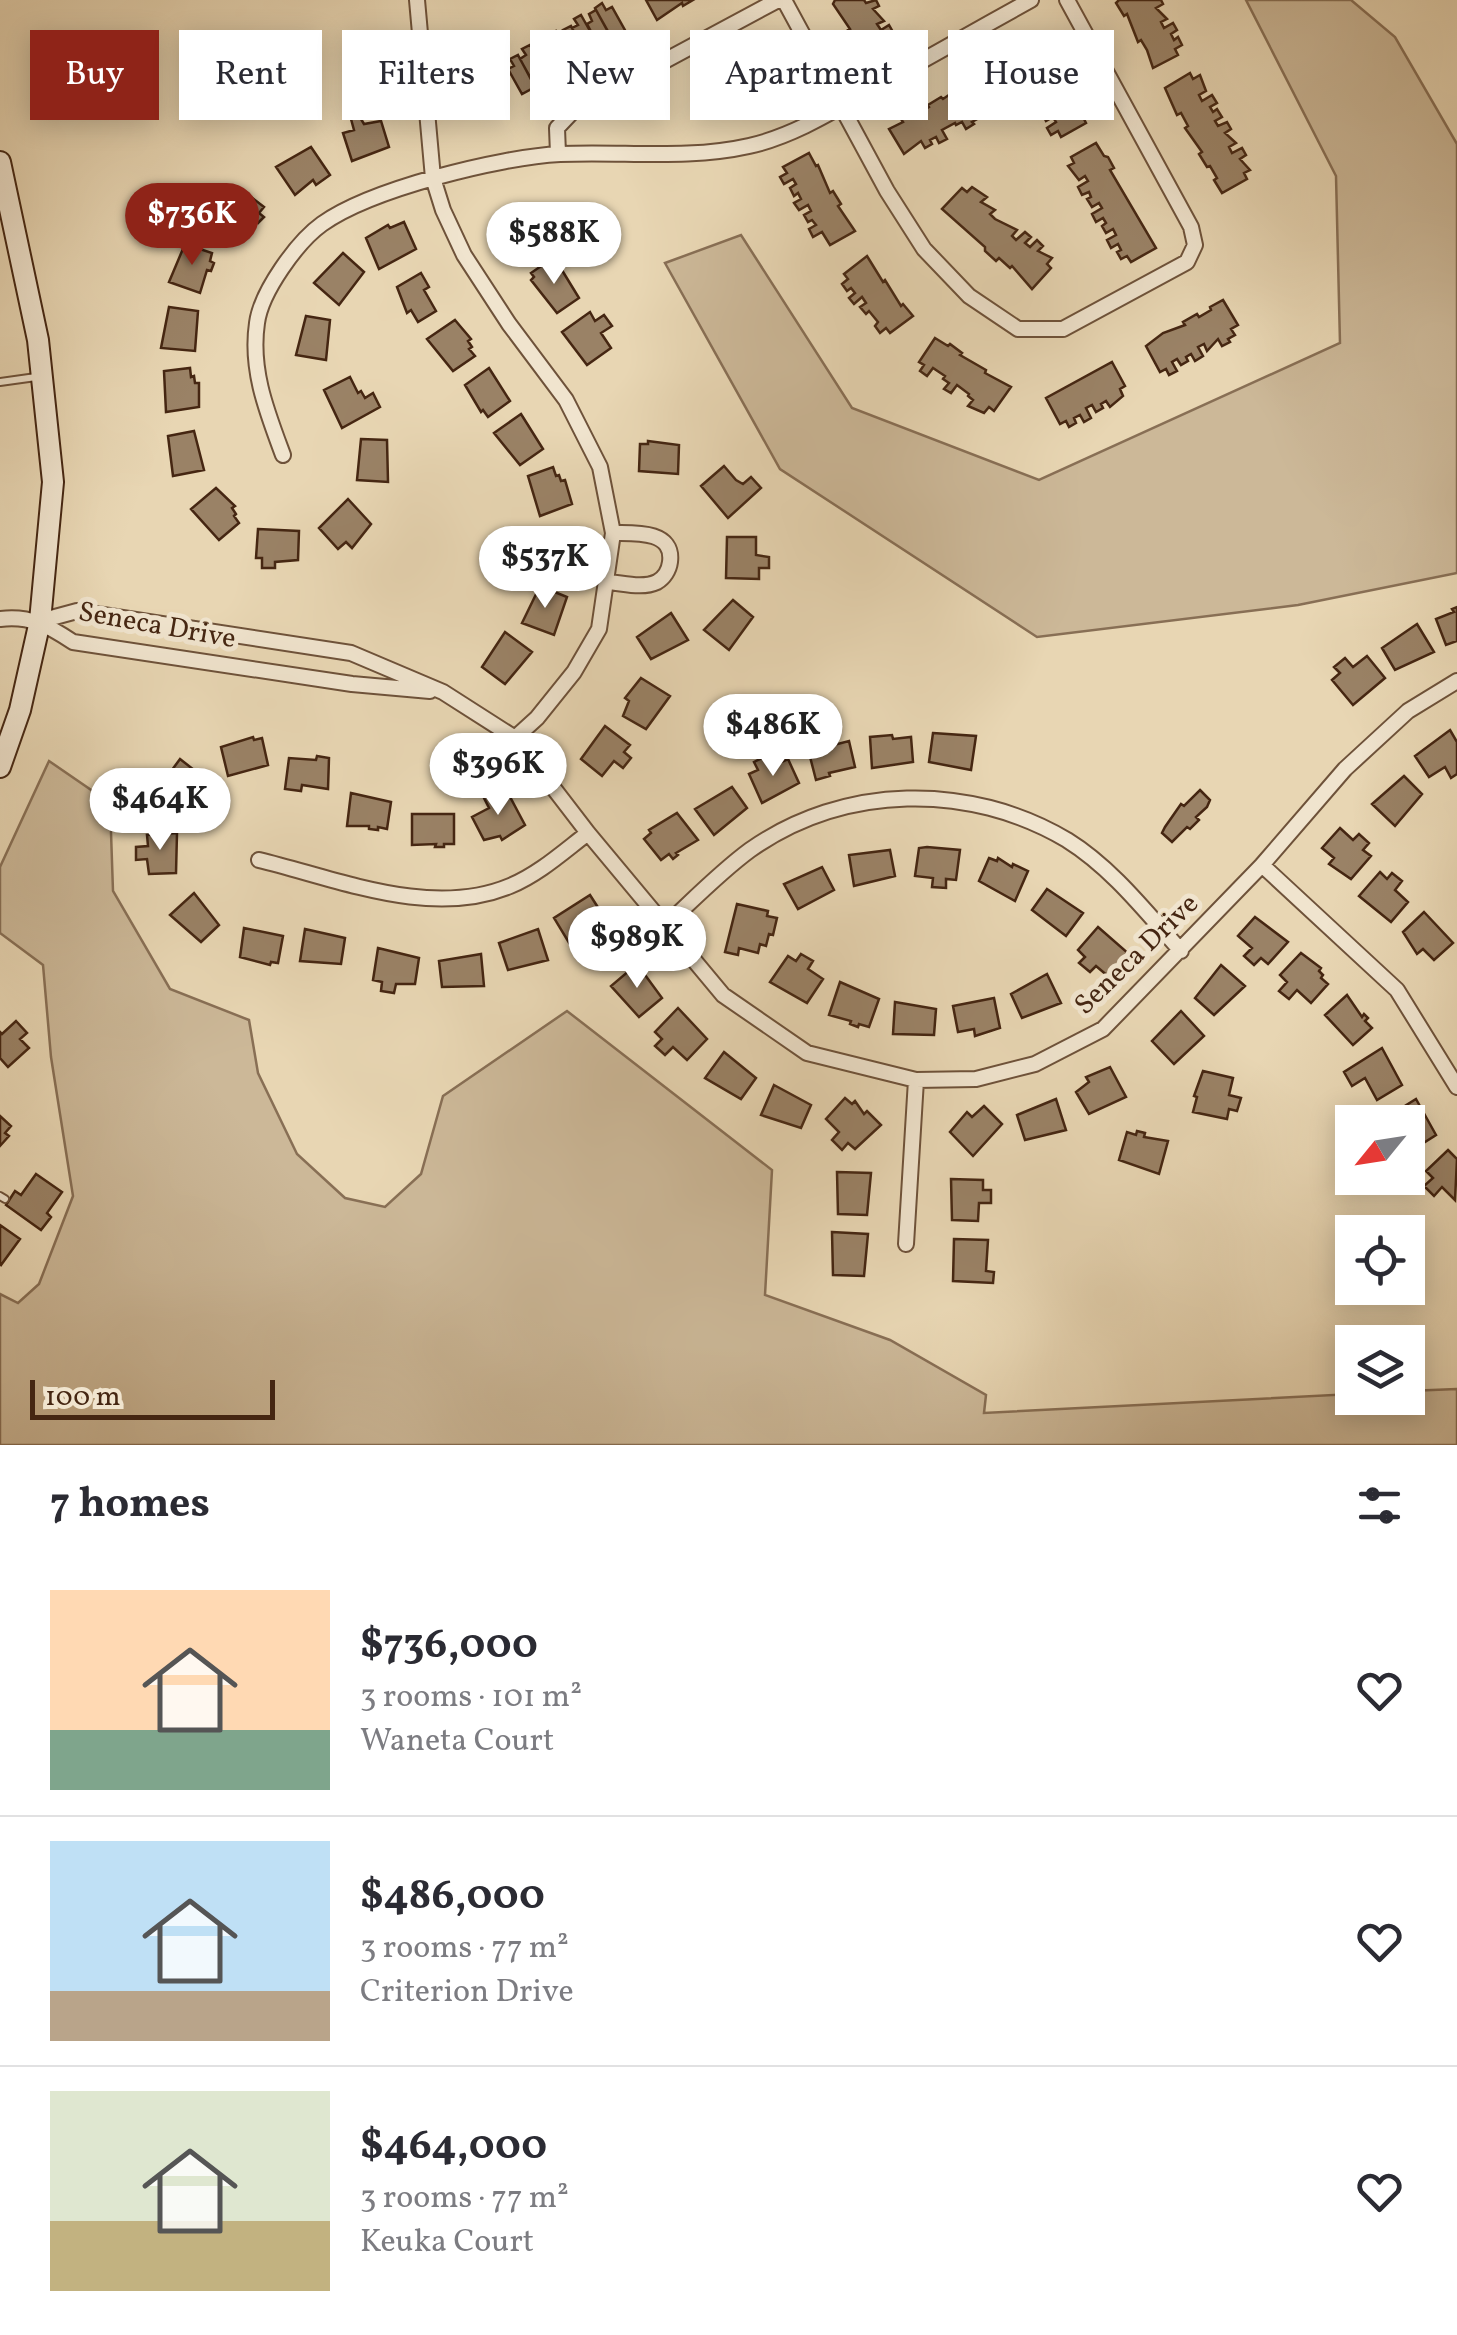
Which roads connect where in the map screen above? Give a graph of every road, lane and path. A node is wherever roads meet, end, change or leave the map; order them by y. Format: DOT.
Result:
graph roads {
  1 [pos="417,0"];
  2 [pos="781,0"];
  3 [pos="1031,0"];
  4 [pos="1067,0"];
  5 [pos="799,30"];
  6 [pos="928,57"];
  7 [pos="815,120"];
  8 [pos="849,120"];
  9 [pos="558,154"];
  10 [pos="0,162"];
  11 [pos="433,178"];
  12 [pos="42,376"];
  13 [pos="0,382"];
  14 [pos="282,455"];
  15 [pos="613,533"];
  16 [pos="608,582"];
  17 [pos="0,619"];
  18 [pos="40,621"];
  19 [pos="1457,681"];
  20 [pos="443,692"];
  21 [pos="514,738"];
  22 [pos="0,768"];
  23 [pos="588,834"];
  24 [pos="259,860"];
  25 [pos="1262,865"];
  26 [pos="665,926"];
  27 [pos="1182,951"];
  28 [pos="916,1080"];
  29 [pos="1457,1087"];
  30 [pos="906,1244"];
  1 -- 11 [label="street"];
  2 -- 5 [label="street"];
  2 -- 9 [label="street"];
  3 -- 6 [label="street"];
  4 -- 8 [label="street"];
  7 -- 9 [label="street"];
  9 -- 11 [label="street"];
  10 -- 12 [label="main road"];
  11 -- 14 [label="street"];
  11 -- 15 [label="street"];
  12 -- 13 [label="lane"];
  12 -- 18 [label="main road"];
  15 -- 16 [label="street"];
  15 -- 16 [label="street"];
  16 -- 21 [label="street"];
  17 -- 18 [label="street"];
  18 -- 20 [label="street, Seneca Drive"];
  18 -- 20 [label="street, Seneca Drive"];
  18 -- 22 [label="main road"];
  19 -- 25 [label="street, Seneca Drive"];
  20 -- 21 [label="street, Seneca Drive"];
  21 -- 23 [label="street, Seneca Drive"];
  23 -- 24 [label="street"];
  23 -- 26 [label="street, Seneca Drive"];
  25 -- 27 [label="street, Seneca Drive"];
  25 -- 29 [label="street"];
  26 -- 27 [label="street"];
  26 -- 28 [label="street, Seneca Drive"];
  27 -- 28 [label="street, Seneca Drive"];
  28 -- 30 [label="street"];
}
